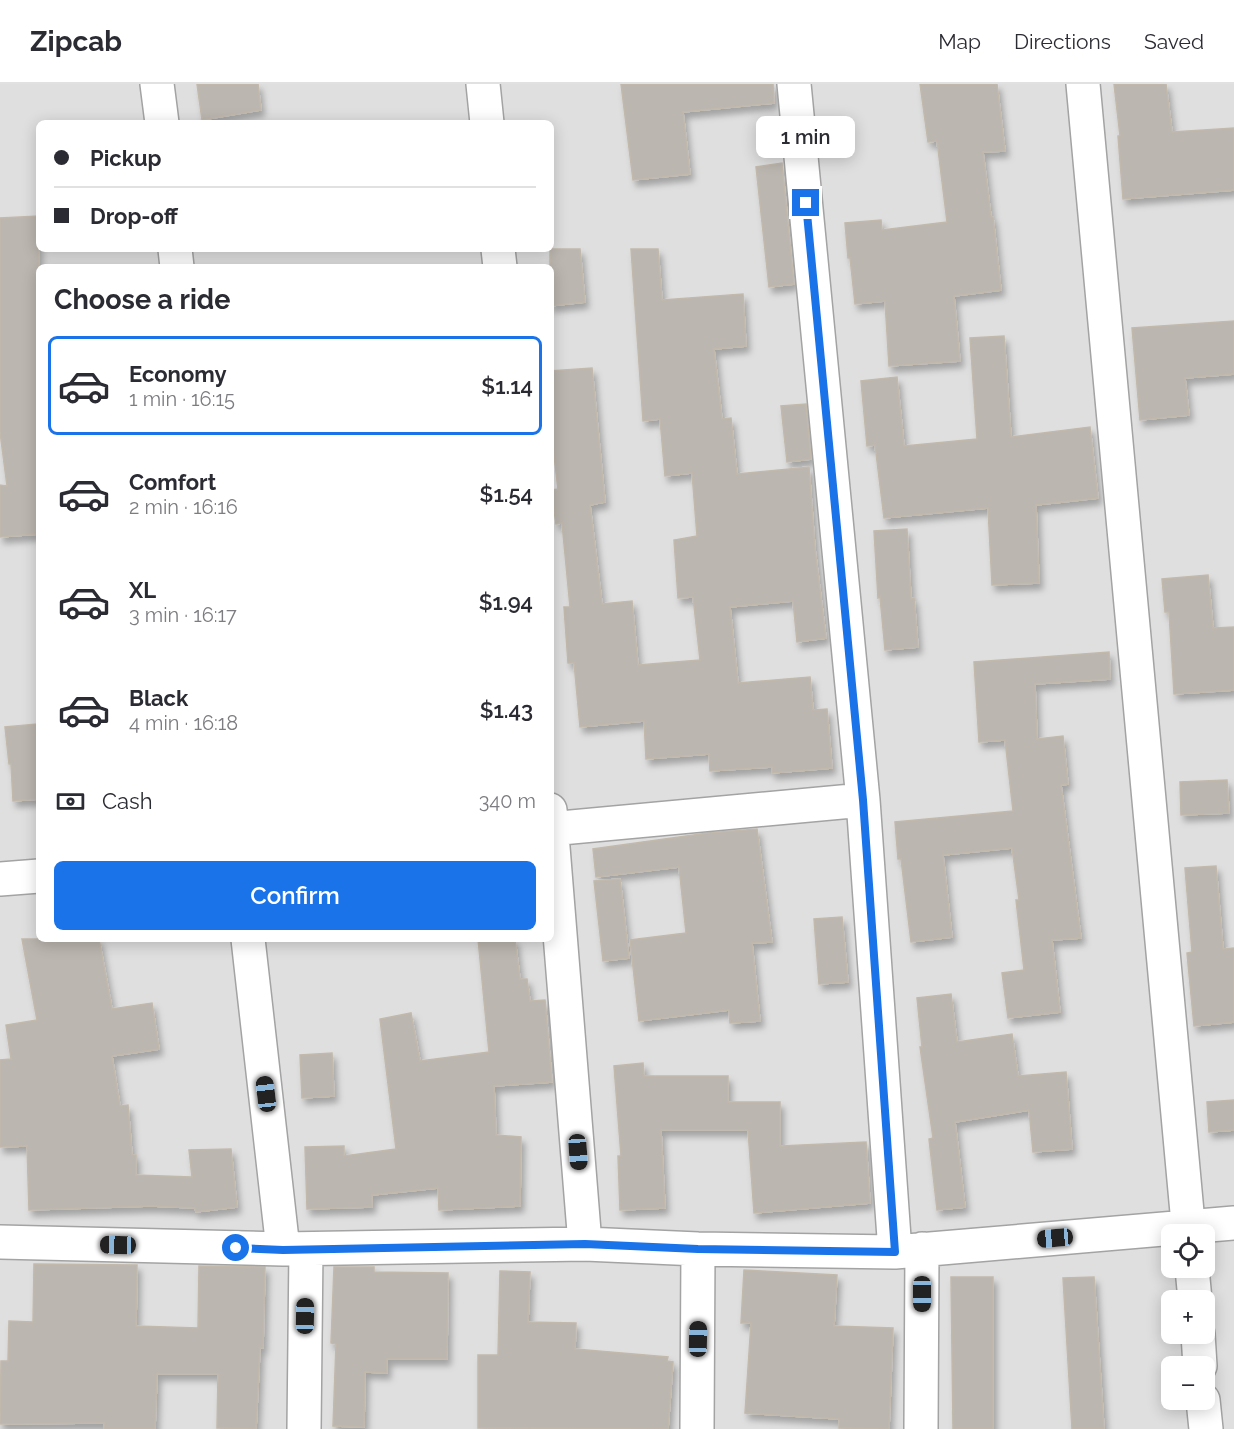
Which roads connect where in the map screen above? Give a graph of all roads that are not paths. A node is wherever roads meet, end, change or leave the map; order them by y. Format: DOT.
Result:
graph roads {
  1 [pos="158,84"];
  2 [pos="483,84"];
  3 [pos="795,84"];
  4 [pos="1083,84"];
  5 [pos="162,120"];
  6 [pos="486,120"];
  7 [pos="863,800"];
  8 [pos="554,822"];
  9 [pos="554,859"];
  10 [pos="36,876"];
  11 [pos="0,879"];
  12 [pos="248,942"];
  13 [pos="1234,1223"];
  14 [pos="1187,1224"];
  15 [pos="1215,1226"];
  16 [pos="1161,1233"];
  17 [pos="0,1242"];
  18 [pos="585,1244"];
  19 [pos="294,1249"];
  20 [pos="698,1249"];
  21 [pos="908,1251"];
  22 [pos="1204,1410"];
  23 [pos="304,1429"];
  24 [pos="697,1429"];
  25 [pos="921,1429"];
  26 [pos="1206,1429"];
  1 -- 5 [label="street"];
  2 -- 6 [label="street"];
  3 -- 7 [label="street"];
  4 -- 14 [label="street"];
  7 -- 8 [label="street"];
  7 -- 21 [label="street"];
  9 -- 18 [label="street"];
  10 -- 11 [label="street"];
  12 -- 19 [label="street"];
  13 -- 15 [label="street"];
  16 -- 21 [label="street"];
  17 -- 19 [label="street"];
  18 -- 19 [label="street"];
  18 -- 20 [label="street"];
  19 -- 23 [label="street"];
  20 -- 21 [label="street"];
  20 -- 24 [label="street"];
  21 -- 25 [label="street"];
  22 -- 26 [label="street"];
}
